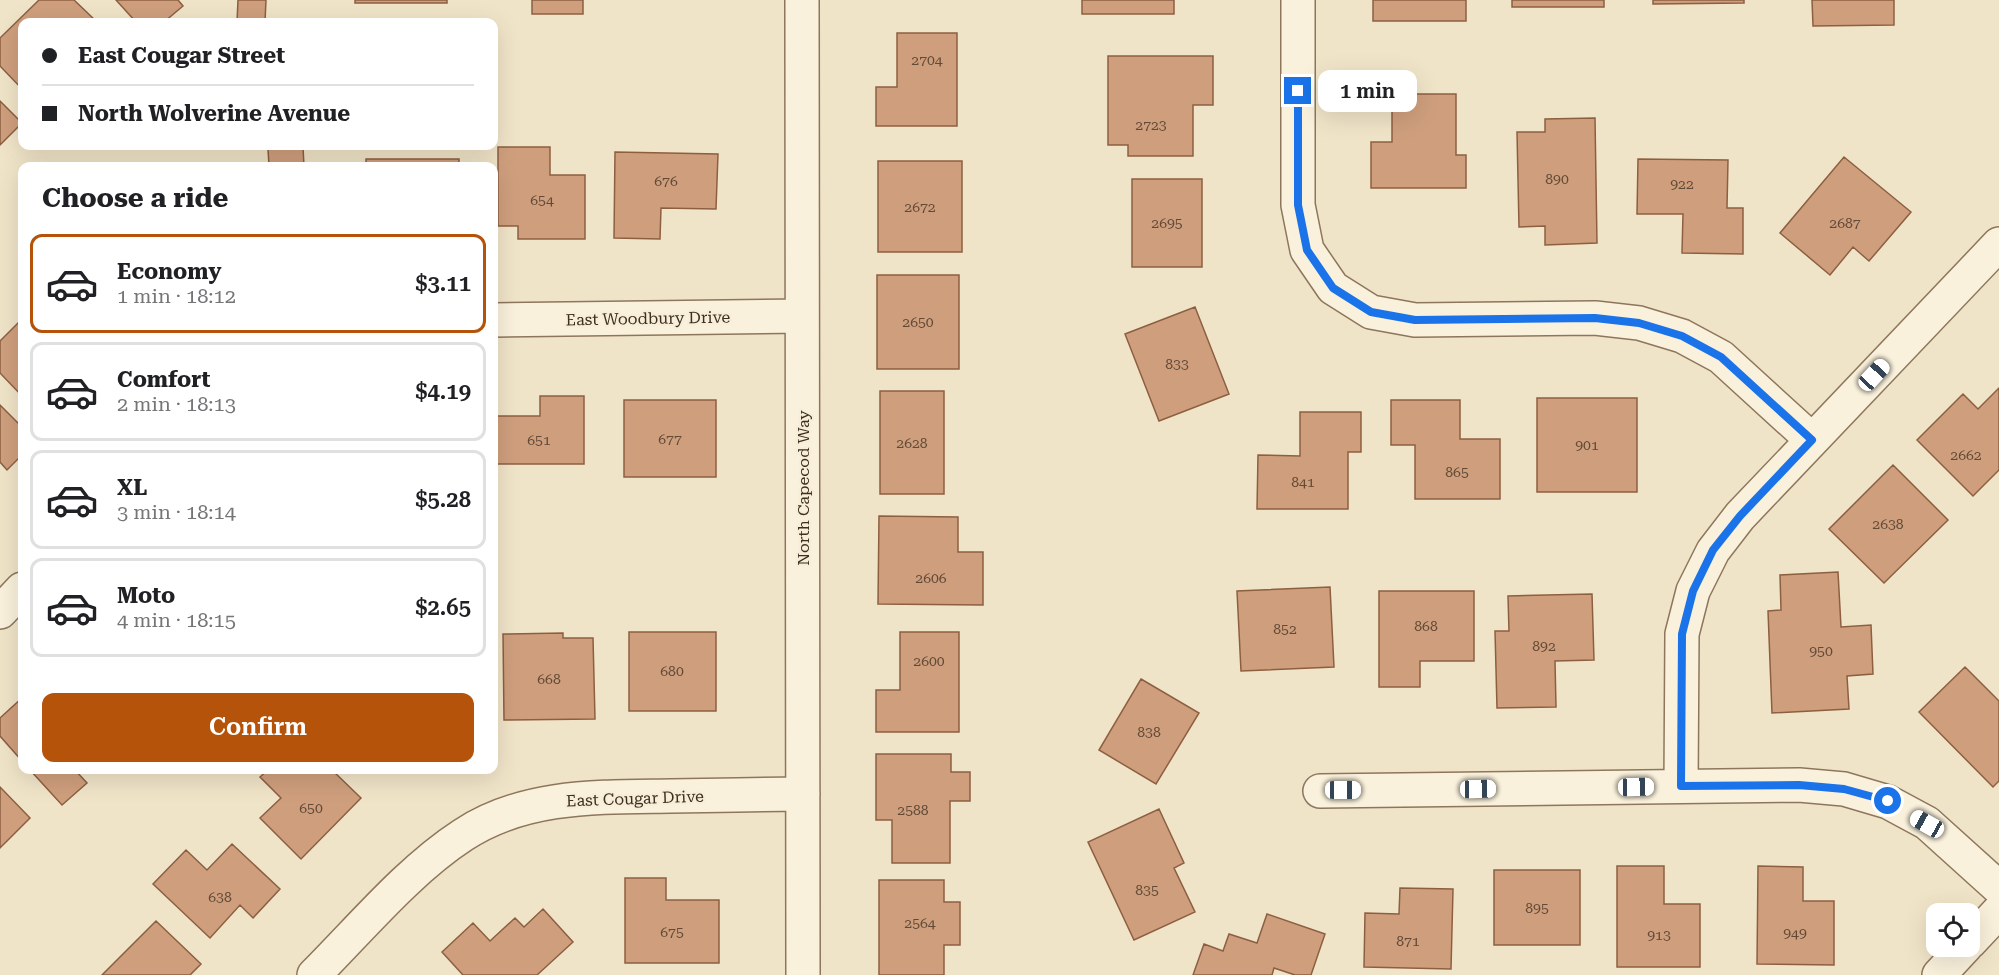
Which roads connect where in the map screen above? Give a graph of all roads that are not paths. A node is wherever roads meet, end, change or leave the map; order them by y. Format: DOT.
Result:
graph roads {
  1 [pos="802,0"];
  2 [pos="1298,0"];
  3 [pos="1999,244"];
  4 [pos="802,316"];
  5 [pos="498,320"];
  6 [pos="1812,440"];
  7 [pos="18,593"];
  8 [pos="0,612"];
  9 [pos="1681,786"];
  10 [pos="1320,790"];
  11 [pos="803,794"];
  12 [pos="1999,888"];
  13 [pos="1999,911"];
  14 [pos="1980,931"];
  15 [pos="1956,957"];
  16 [pos="314,975"];
  17 [pos="803,975"];
  18 [pos="1939,975"];
  1 -- 4 [label="street, North Capecod Way"];
  2 -- 6 [label="street"];
  3 -- 6 [label="street"];
  4 -- 5 [label="street, East Woodbury Drive"];
  4 -- 11 [label="street, North Capecod Way"];
  6 -- 9 [label="street"];
  7 -- 8 [label="street"];
  9 -- 10 [label="street"];
  9 -- 12 [label="street"];
  11 -- 16 [label="street, East Cougar Drive"];
  11 -- 17 [label="street, North Capecod Way"];
  13 -- 14 [label="street"];
  15 -- 18 [label="street"];
}
